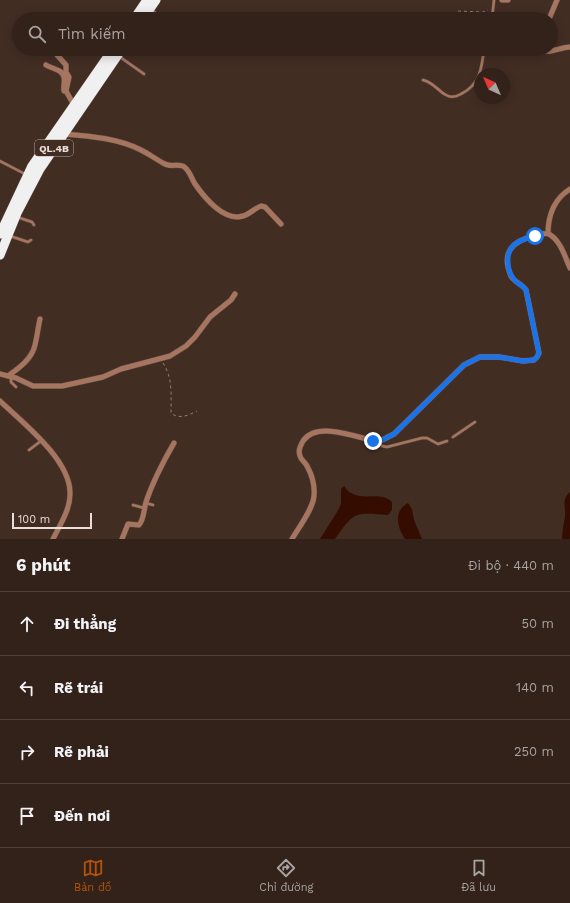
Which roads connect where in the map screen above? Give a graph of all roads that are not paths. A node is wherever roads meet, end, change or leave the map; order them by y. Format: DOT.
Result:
graph roads {
  1 [pos="156,0"];
  2 [pos="494,0"];
  3 [pos="502,0"];
  4 [pos="508,0"];
  5 [pos="557,0"];
  6 [pos="149,4"];
  7 [pos="141,12"];
  8 [pos="156,12"];
  9 [pos="493,12"];
  10 [pos="552,12"];
  11 [pos="570,47"];
  12 [pos="558,49"];
  13 [pos="58,56"];
  14 [pos="114,56"];
  15 [pos="115,56"];
  16 [pos="124,56"];
  17 [pos="483,56"];
  18 [pos="46,65"];
  19 [pos="144,74"];
  20 [pos="423,80"];
  21 [pos="73,106"];
  22 [pos="64,134"];
  23 [pos="0,162"];
  24 [pos="31,177"];
  25 [pos="570,189"];
  26 [pos="16,216"];
  27 [pos="281,224"];
  28 [pos="34,225"];
  29 [pos="548,234"];
  30 [pos="4,235"];
  31 [pos="30,240"];
  32 [pos="0,255"];
  33 [pos="570,268"];
  34 [pos="235,294"];
  35 [pos="40,320"];
  36 [pos="0,374"];
  37 [pos="10,376"];
  38 [pos="16,387"];
  39 [pos="0,401"];
  40 [pos="475,422"];
  41 [pos="453,437"];
  42 [pos="41,440"];
  43 [pos="447,441"];
  44 [pos="378,442"];
  45 [pos="174,443"];
  46 [pos="29,450"];
  47 [pos="133,505"];
  48 [pos="153,505"];
  49 [pos="145,506"];
  50 [pos="53,539"];
  51 [pos="122,539"];
  52 [pos="292,539"];
  1 -- 6 [label="highway"];
  2 -- 9 [label="lane"];
  3 -- 4 [label="street"];
  5 -- 10 [label="street"];
  6 -- 7 [label="highway"];
  6 -- 8 [label="lane"];
  11 -- 12 [label="street"];
  13 -- 21 [label="street"];
  14 -- 21 [label="highway, QL.4B"];
  15 -- 22 [label="highway, QL.4B"];
  16 -- 19 [label="lane"];
  17 -- 20 [label="lane"];
  18 -- 21 [label="street"];
  21 -- 24 [label="highway, QL.4B"];
  22 -- 24 [label="highway, QL.4B"];
  22 -- 27 [label="street"];
  23 -- 24 [label="lane"];
  24 -- 26 [label="highway, QL.4B"];
  24 -- 30 [label="highway, QL.4B"];
  25 -- 29 [label="street"];
  26 -- 28 [label="lane"];
  26 -- 30 [label="highway, QL.4B"];
  29 -- 33 [label="street"];
  29 -- 44 [label="street"];
  30 -- 31 [label="lane"];
  30 -- 32 [label="highway, QL.4B"];
  34 -- 37 [label="street"];
  35 -- 37 [label="street"];
  36 -- 37 [label="street"];
  37 -- 38 [label="lane"];
  39 -- 42 [label="street"];
  40 -- 41 [label="lane"];
  42 -- 46 [label="lane"];
  42 -- 50 [label="street"];
  43 -- 44 [label="lane"];
  44 -- 52 [label="street"];
  45 -- 49 [label="street"];
  47 -- 49 [label="lane"];
  48 -- 49 [label="lane"];
  49 -- 51 [label="street"];
}
